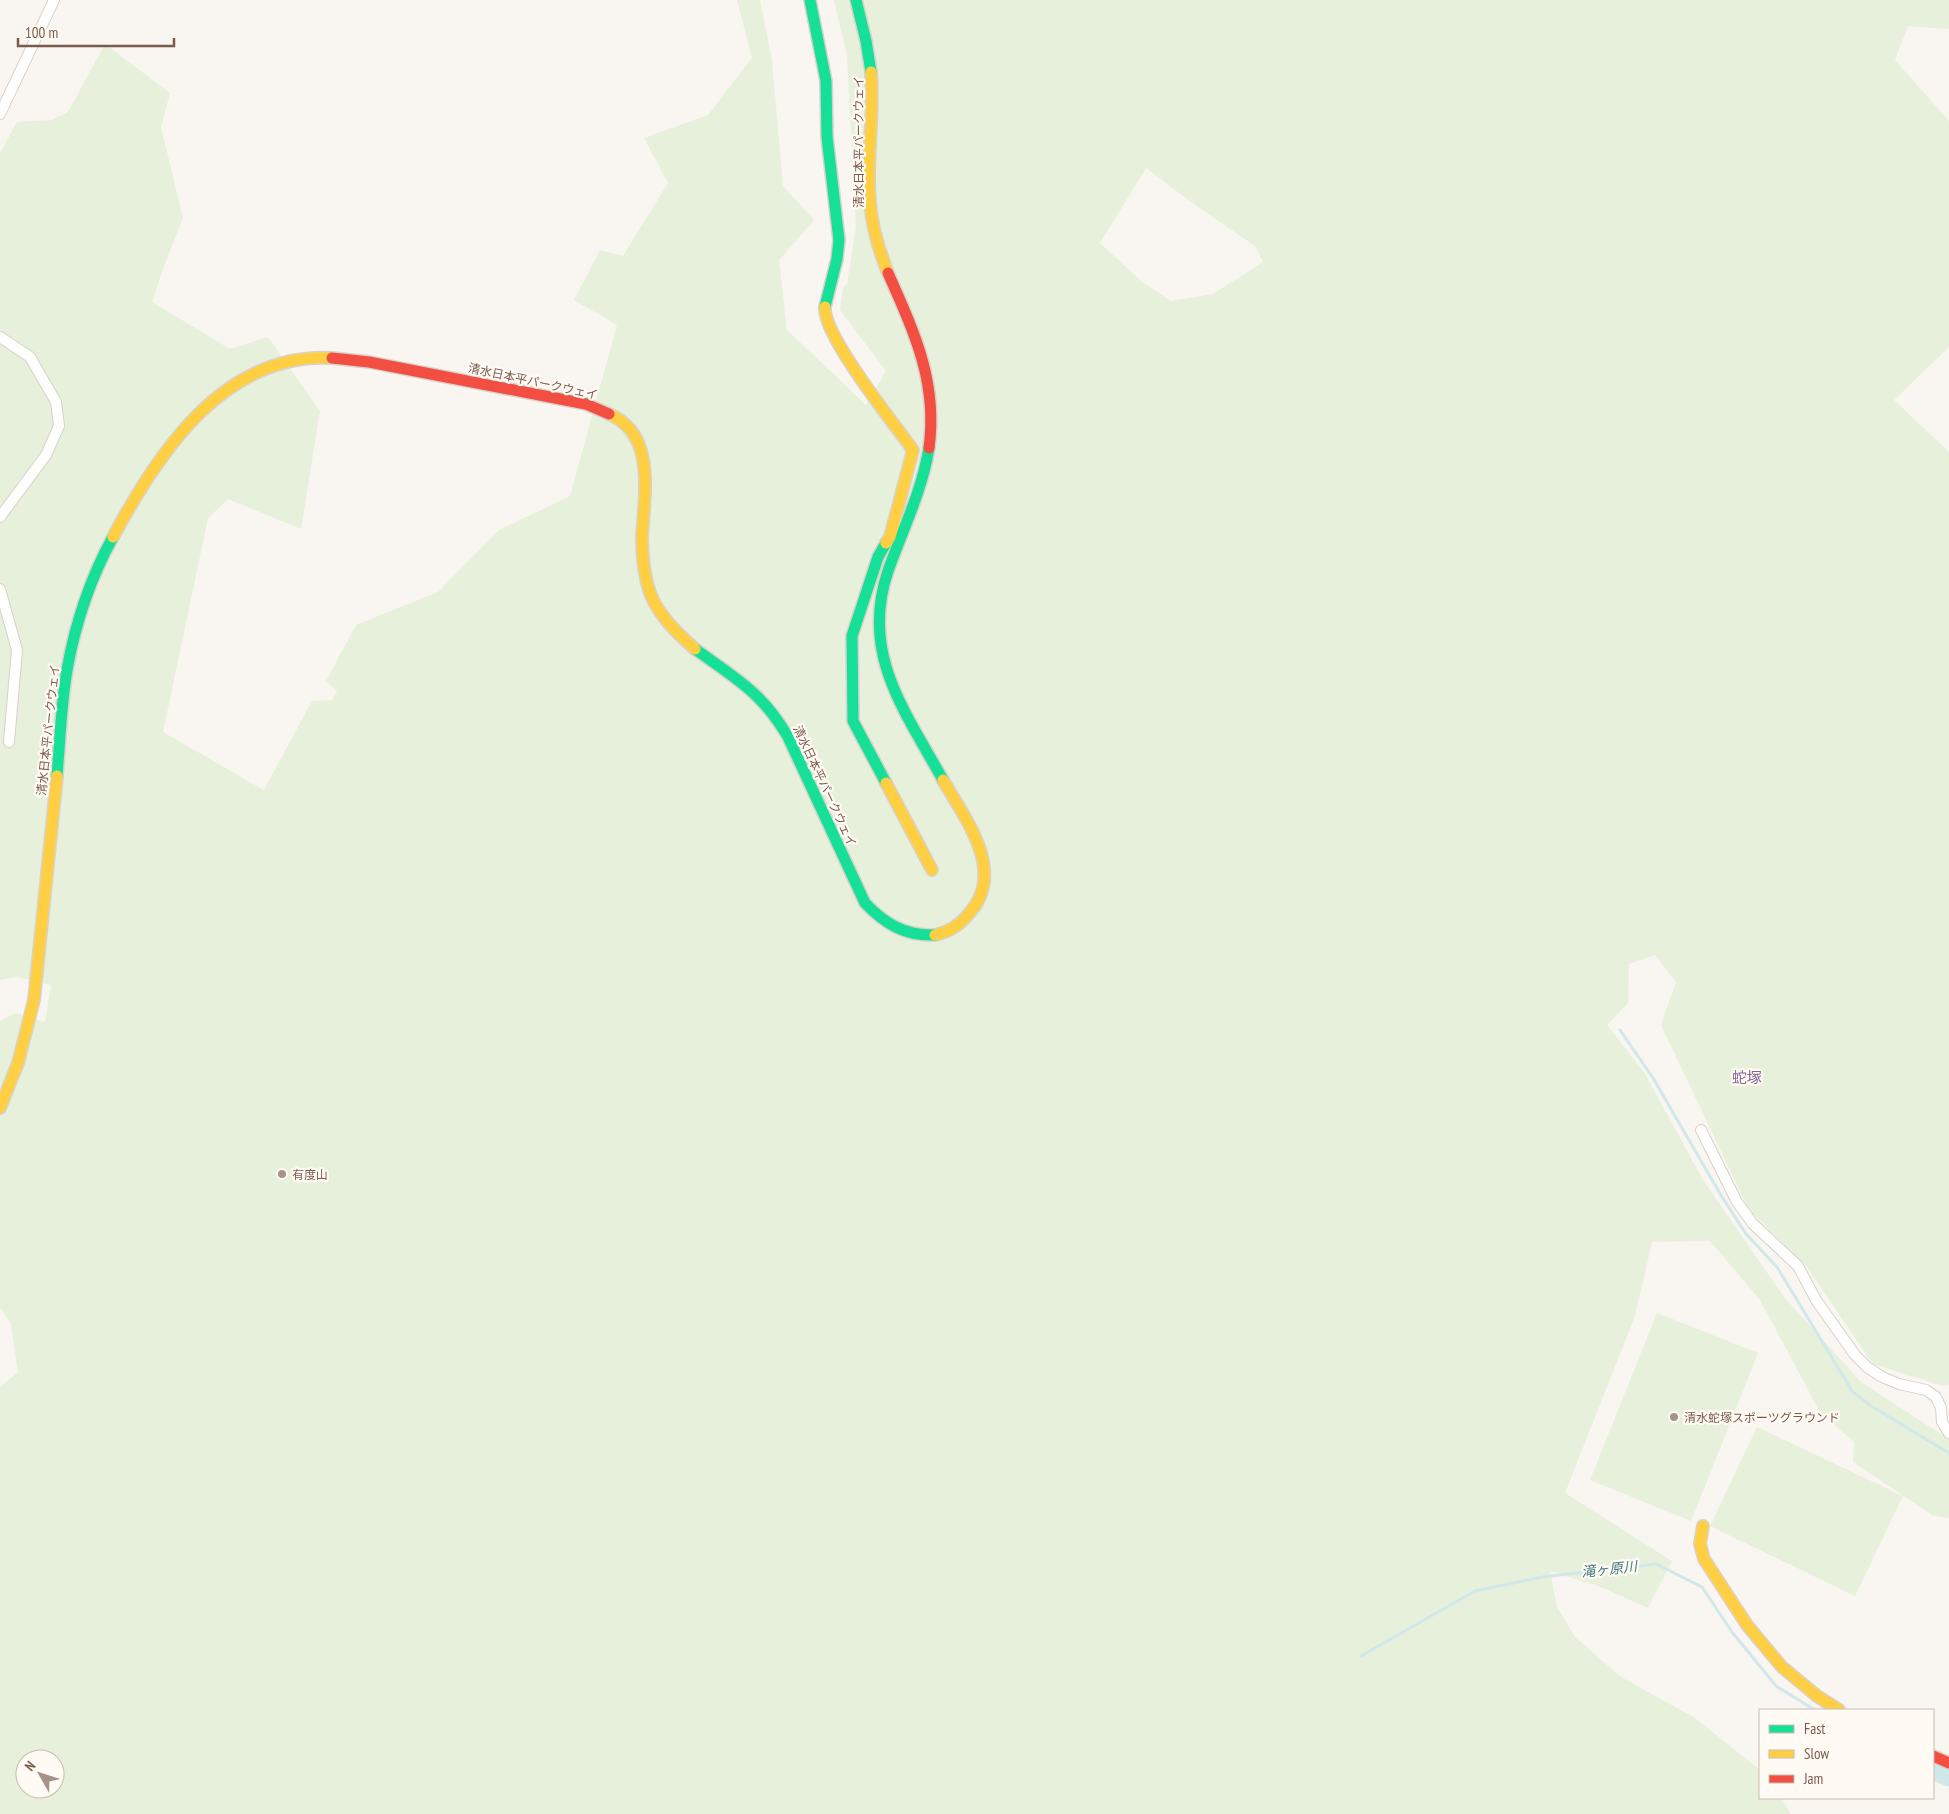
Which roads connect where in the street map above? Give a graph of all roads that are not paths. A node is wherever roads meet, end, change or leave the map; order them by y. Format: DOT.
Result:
graph roads {
  1 [pos="54,0"];
  2 [pos="810,0"];
  3 [pos="856,0"];
  4 [pos="0,114"];
  5 [pos="0,337"];
  6 [pos="0,517"];
  7 [pos="0,589"];
  8 [pos="8,742"];
  9 [pos="932,870"];
  10 [pos="0,1108"];
  11 [pos="1701,1130"];
  12 [pos="1949,1433"];
  13 [pos="1703,1526"];
  14 [pos="1838,1709"];
  15 [pos="1934,1756"];
  16 [pos="1949,1763"];
  1 -- 4 [label="street"];
  2 -- 9 [label="street"];
  3 -- 10 [label="street, 清水日本平パークウェイ"];
  5 -- 6 [label="street"];
  7 -- 8 [label="street"];
  11 -- 12 [label="street"];
  13 -- 14 [label="street"];
  15 -- 16 [label="street"];
}
